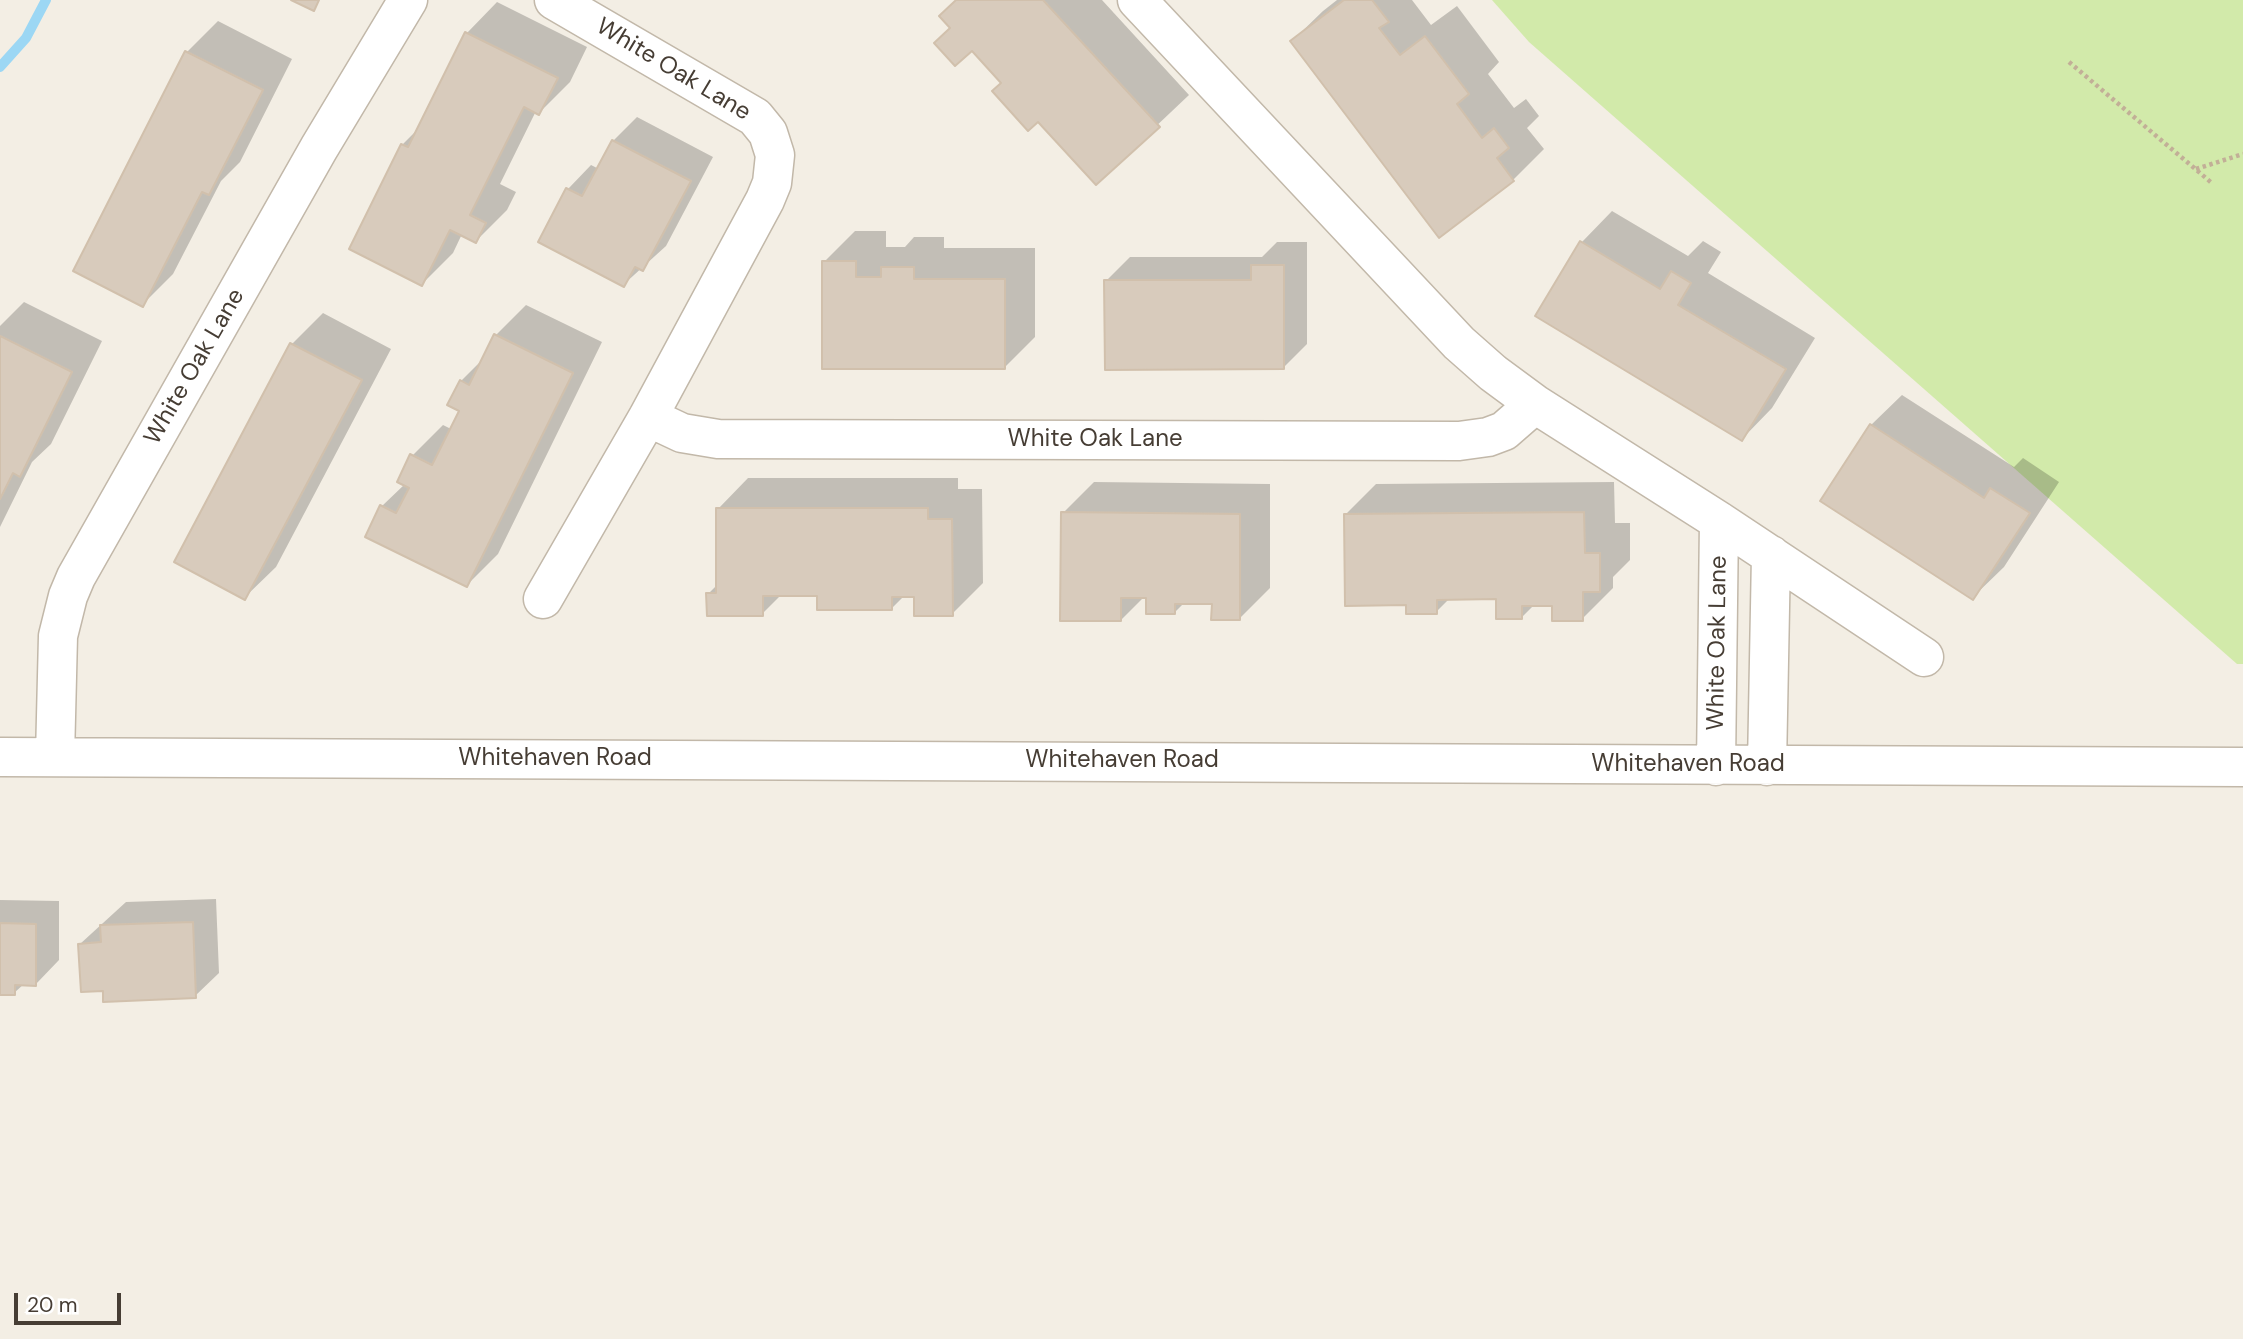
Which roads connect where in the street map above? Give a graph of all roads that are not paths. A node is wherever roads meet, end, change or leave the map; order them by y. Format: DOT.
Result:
graph roads {
  1 [pos="408,0"];
  2 [pos="554,0"];
  3 [pos="1137,0"];
  4 [pos="1535,404"];
  5 [pos="648,417"];
  6 [pos="1719,521"];
  7 [pos="1771,555"];
  8 [pos="543,599"];
  9 [pos="1924,657"];
  10 [pos="0,757"];
  11 [pos="55,757"];
  12 [pos="1716,766"];
  13 [pos="1767,766"];
  14 [pos="2243,767"];
  1 -- 11 [label="street, White Oak Lane"];
  2 -- 5 [label="street, White Oak Lane"];
  3 -- 4 [label="street, White Oak Lane"];
  4 -- 5 [label="street, White Oak Lane"];
  4 -- 6 [label="street, White Oak Lane"];
  5 -- 8 [label="street, White Oak Lane"];
  6 -- 7 [label="street, White Oak Lane"];
  6 -- 12 [label="street, White Oak Lane"];
  7 -- 9 [label="street, White Oak Lane"];
  7 -- 13 [label="street, White Oak Lane"];
  10 -- 11 [label="street, Whitehaven Road"];
  11 -- 12 [label="street, Whitehaven Road"];
  12 -- 13 [label="street, Whitehaven Road"];
  13 -- 14 [label="street, Whitehaven Road"];
}
